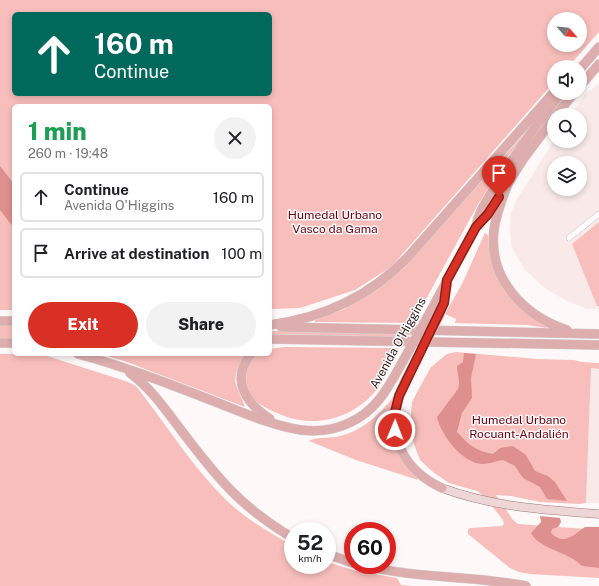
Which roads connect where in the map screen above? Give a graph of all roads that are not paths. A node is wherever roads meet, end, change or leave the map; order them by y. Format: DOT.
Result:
graph roads {
  1 [pos="599,47"];
  2 [pos="587,61"];
  3 [pos="599,64"];
  4 [pos="599,72"];
  5 [pos="587,78"];
  6 [pos="587,81"];
  7 [pos="547,100"];
  8 [pos="556,100"];
  9 [pos="568,100"];
  10 [pos="562,108"];
  11 [pos="547,128"];
  12 [pos="509,181"];
  13 [pos="599,214"];
  14 [pos="476,227"];
  15 [pos="569,238"];
  16 [pos="447,280"];
  17 [pos="0,321"];
  18 [pos="12,321"];
  19 [pos="272,326"];
  20 [pos="272,326"];
  21 [pos="580,334"];
  22 [pos="599,334"];
  23 [pos="283,338"];
  24 [pos="272,339"];
  25 [pos="272,341"];
  26 [pos="0,343"];
  27 [pos="12,343"];
  28 [pos="599,345"];
  29 [pos="85,356"];
  30 [pos="250,356"];
  31 [pos="119,366"];
  32 [pos="284,426"];
  33 [pos="442,488"];
  34 [pos="599,514"];
  35 [pos="284,532"];
  36 [pos="396,570"];
  37 [pos="526,586"];
  1 -- 2 [label="main road"];
  3 -- 5 [label="main road"];
  4 -- 6 [label="main road"];
  7 -- 19 [label="main road"];
  8 -- 14 [label="main road, Avenida O'Higgins"];
  9 -- 10 [label="main road"];
  11 -- 12 [label="main road, Avenida O'Higgins"];
  12 -- 14 [label="main road, Avenida O'Higgins"];
  12 -- 21 [label="main road"];
  13 -- 15 [label="street"];
  14 -- 16 [label="main road, Avenida O'Higgins"];
  16 -- 32 [label="main road, Avenida O'Higgins, bridge"];
  16 -- 33 [label="main road, bridge"];
  17 -- 18 [label="main road"];
  20 -- 21 [label="main road"];
  21 -- 22 [label="main road"];
  23 -- 24 [label="main road"];
  23 -- 25 [label="main road"];
  23 -- 28 [label="main road"];
  26 -- 27 [label="main road"];
  29 -- 31 [label="main road"];
  30 -- 32 [label="main road"];
  31 -- 32 [label="main road"];
  31 -- 35 [label="main road"];
  33 -- 34 [label="street"];
  36 -- 37 [label="main road"];
}
